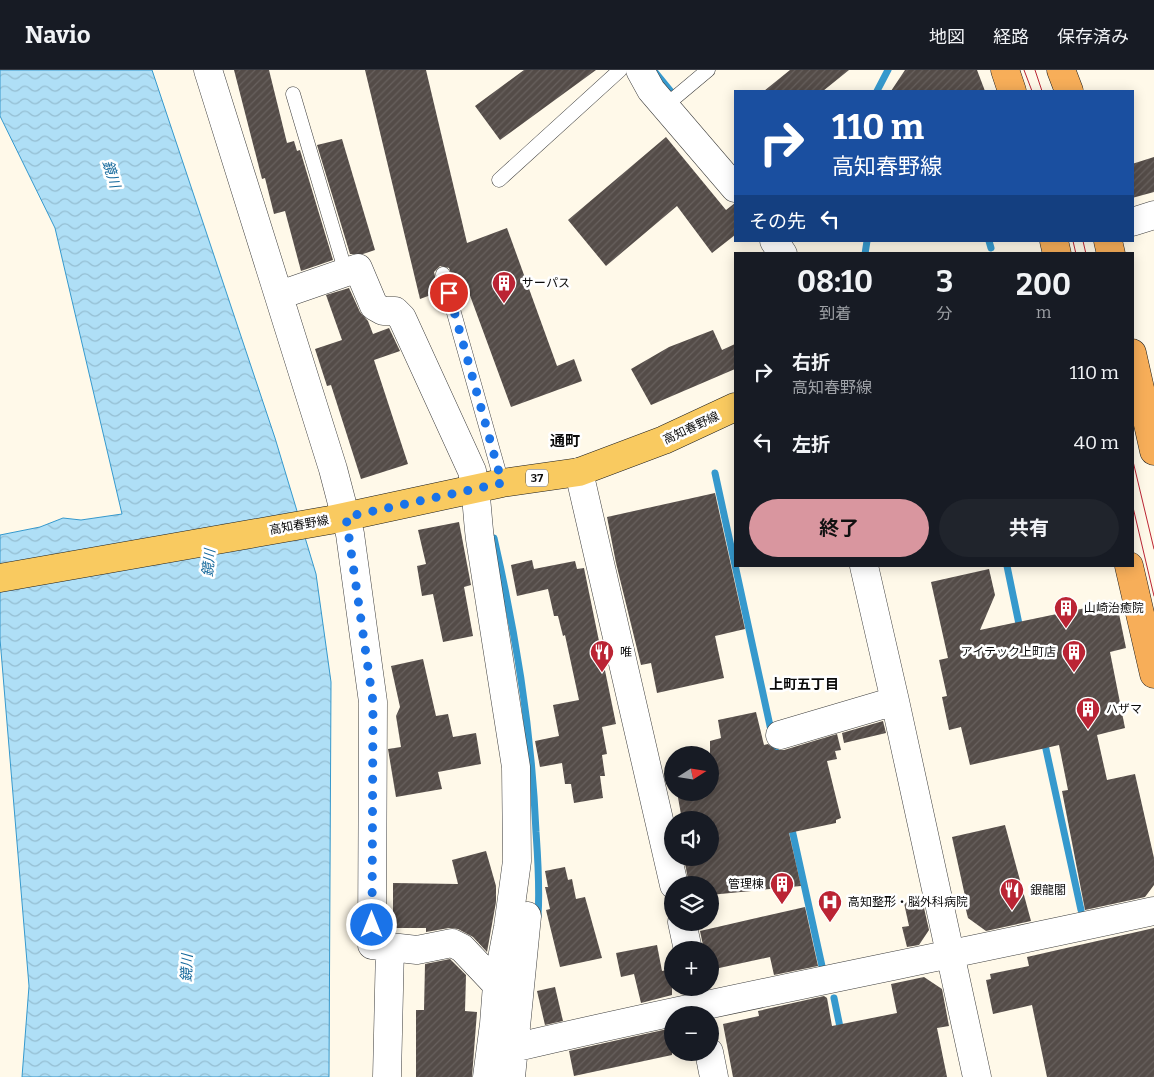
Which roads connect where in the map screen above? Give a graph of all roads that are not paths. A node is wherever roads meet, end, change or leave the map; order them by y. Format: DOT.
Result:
graph roads {
  1 [pos="208,70"];
  2 [pos="620,70"];
  3 [pos="640,70"];
  4 [pos="708,70"];
  5 [pos="1005,70"];
  6 [pos="1061,70"];
  7 [pos="1012,90"];
  8 [pos="1069,90"];
  9 [pos="293,94"];
  10 [pos="665,106"];
  11 [pos="499,180"];
  12 [pos="734,187"];
  13 [pos="1154,215"];
  14 [pos="1134,221"];
  15 [pos="346,272"];
  16 [pos="443,274"];
  17 [pos="280,295"];
  18 [pos="1134,361"];
  19 [pos="734,408"];
  20 [pos="1154,451"];
  21 [pos="580,472"];
  22 [pos="489,486"];
  23 [pos="338,518"];
  24 [pos="864,567"];
  25 [pos="1129,567"];
  26 [pos="0,578"];
  27 [pos="1154,674"];
  28 [pos="895,701"];
  29 [pos="780,735"];
  30 [pos="517,861"];
  31 [pos="672,876"];
  32 [pos="1154,911"];
  33 [pos="390,947"];
  34 [pos="949,956"];
  35 [pos="497,985"];
  36 [pos="700,1003"];
  37 [pos="512,1048"];
  38 [pos="711,1061"];
  39 [pos="386,1077"];
  40 [pos="487,1077"];
  41 [pos="511,1077"];
  42 [pos="714,1077"];
  43 [pos="977,1077"];
  1 -- 17 [label="street"];
  2 -- 11 [label="lane"];
  3 -- 10 [label="street"];
  4 -- 10 [label="lane"];
  5 -- 7 [label="highway"];
  6 -- 8 [label="highway"];
  9 -- 15 [label="lane"];
  10 -- 12 [label="street"];
  13 -- 14 [label="street"];
  15 -- 17 [label="street"];
  15 -- 22 [label="street"];
  16 -- 22 [label="lane"];
  17 -- 23 [label="street"];
  18 -- 20 [label="highway"];
  19 -- 21 [label="main road, 高知春野線 / 37"];
  21 -- 22 [label="main road, 高知春野線 / 37"];
  21 -- 31 [label="street"];
  22 -- 23 [label="main road, 高知春野線 / 37"];
  22 -- 30 [label="street"];
  23 -- 26 [label="main road, 高知春野線 / 37"];
  23 -- 33 [label="street"];
  24 -- 28 [label="street"];
  25 -- 27 [label="highway"];
  28 -- 29 [label="street"];
  28 -- 34 [label="street"];
  30 -- 35 [label="street"];
  30 -- 37 [label="street"];
  32 -- 34 [label="street"];
  33 -- 35 [label="street"];
  33 -- 39 [label="street"];
  34 -- 36 [label="street"];
  34 -- 43 [label="street"];
  35 -- 40 [label="street"];
  36 -- 37 [label="street"];
  37 -- 41 [label="street"];
  38 -- 42 [label="street"];
}
